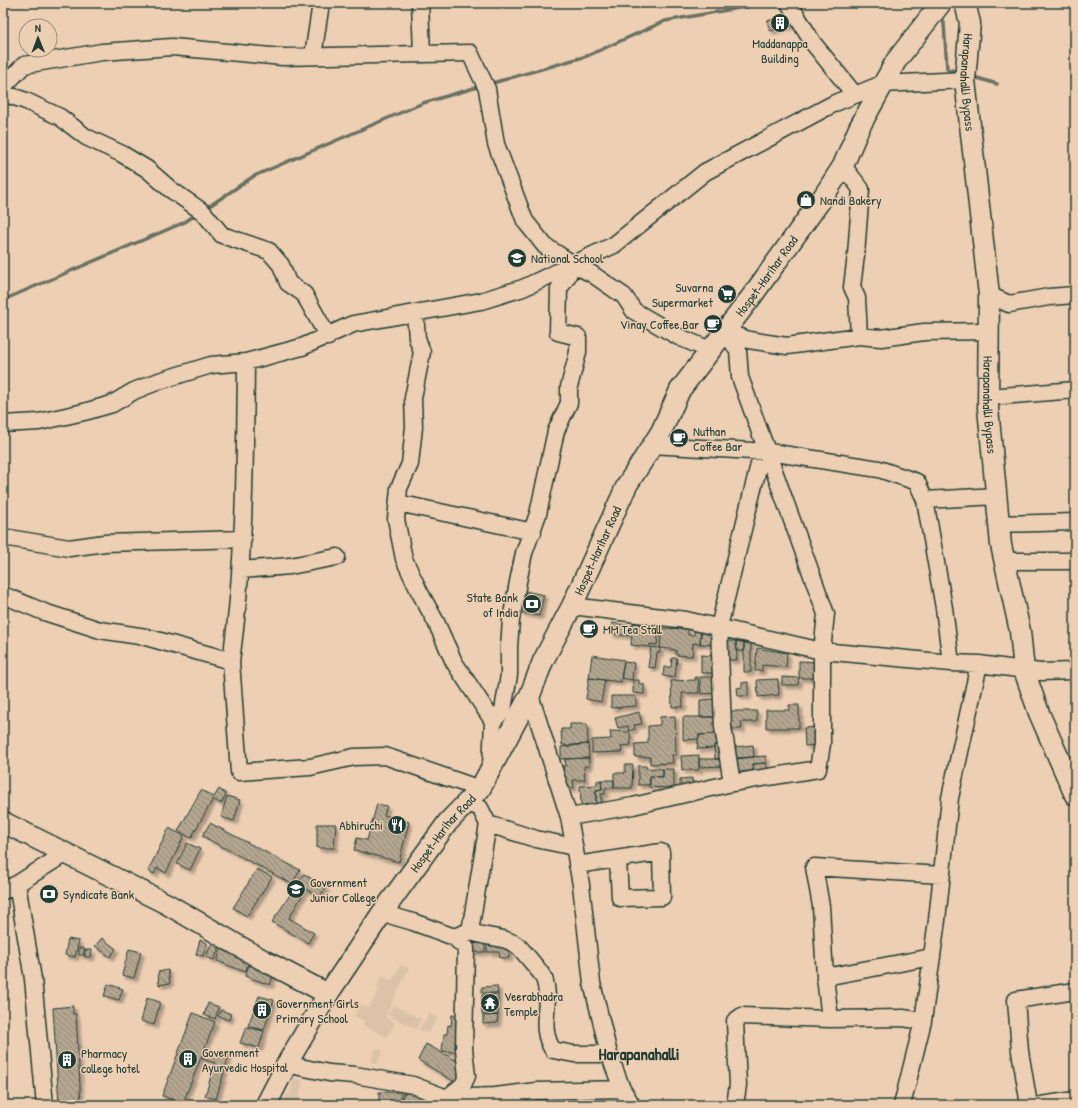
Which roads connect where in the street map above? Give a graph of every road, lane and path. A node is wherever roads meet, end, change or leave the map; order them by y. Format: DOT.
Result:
graph roads {
  1 [pos="321,3"];
  2 [pos="420,3"];
  3 [pos="789,3"];
  4 [pos="941,3"];
  5 [pos="965,3"];
  6 [pos="972,3"];
  7 [pos="970,23"];
  8 [pos="422,53"];
  9 [pos="313,56"];
  10 [pos="965,80"];
  11 [pos="882,84"];
  12 [pos="3,87"];
  13 [pos="3,93"];
  14 [pos="855,95"];
  15 [pos="843,166"];
  16 [pos="573,264"];
  17 [pos="989,295"];
  18 [pos="1075,295"];
  19 [pos="415,313"];
  20 [pos="989,331"];
  21 [pos="725,332"];
  22 [pos="859,336"];
  23 [pos="328,337"];
  24 [pos="710,350"];
  25 [pos="246,362"];
  26 [pos="1075,390"];
  27 [pos="989,398"];
  28 [pos="3,424"];
  29 [pos="652,445"];
  30 [pos="765,452"];
  31 [pos="997,496"];
  32 [pos="925,500"];
  33 [pos="398,503"];
  34 [pos="1075,522"];
  35 [pos="999,524"];
  36 [pos="533,532"];
  37 [pos="3,537"];
  38 [pos="243,539"];
  39 [pos="336,557"];
  40 [pos="1005,561"];
  41 [pos="1075,561"];
  42 [pos="241,570"];
  43 [pos="3,595"];
  44 [pos="572,606"];
  45 [pos="719,627"];
  46 [pos="822,651"];
  47 [pos="231,661"];
  48 [pos="951,663"];
  49 [pos="979,664"];
  50 [pos="1024,670"];
  51 [pos="1075,671"];
  52 [pos="530,695"];
  53 [pos="493,721"];
  54 [pos="491,768"];
  55 [pos="732,783"];
  56 [pos="474,795"];
  57 [pos="1075,795"];
  58 [pos="569,817"];
  59 [pos="3,822"];
  60 [pos="488,824"];
  61 [pos="574,847"];
  62 [pos="66,853"];
  63 [pos="618,860"];
  64 [pos="577,865"];
  65 [pos="942,875"];
  66 [pos="17,884"];
  67 [pos="3,891"];
  68 [pos="382,913"];
  69 [pos="470,932"];
  70 [pos="454,937"];
  71 [pos="932,957"];
  72 [pos="825,977"];
  73 [pos="1075,991"];
  74 [pos="328,994"];
  75 [pos="830,1019"];
  76 [pos="923,1021"];
  77 [pos="609,1054"];
  78 [pos="289,1060"];
  79 [pos="622,1089"];
  80 [pos="447,1098"];
  81 [pos="430,1099"];
  82 [pos="1075,1100"];
  83 [pos="45,1105"];
  84 [pos="266,1105"];
  85 [pos="632,1105"];
  86 [pos="735,1105"];
  87 [pos="902,1105"];
  88 [pos="1029,1105"];
  89 [pos="1041,1105"];
  1 -- 9 [label="street"];
  2 -- 8 [label="street"];
  3 -- 14 [label="street"];
  4 -- 11 [label="main road, Hospet-Harihar Road"];
  5 -- 7 [label="main road, Harapanahalli Bypass"];
  6 -- 7 [label="main road"];
  7 -- 10 [label="main road, Harapanahalli Bypass"];
  8 -- 9 [label="street"];
  8 -- 16 [label="street"];
  9 -- 12 [label="street"];
  10 -- 11 [label="street"];
  10 -- 17 [label="main road, Harapanahalli Bypass"];
  11 -- 14 [label="street"];
  11 -- 15 [label="main road, Hospet-Harihar Road"];
  13 -- 23 [label="street"];
  14 -- 16 [label="street"];
  15 -- 21 [label="main road, Hospet-Harihar Road"];
  15 -- 22 [label="street"];
  16 -- 19 [label="street"];
  16 -- 24 [label="street"];
  16 -- 36 [label="street"];
  17 -- 18 [label="street"];
  17 -- 20 [label="main road, Harapanahalli Bypass"];
  19 -- 23 [label="street"];
  19 -- 33 [label="street"];
  20 -- 22 [label="street"];
  20 -- 27 [label="main road, Harapanahalli Bypass"];
  21 -- 22 [label="street"];
  21 -- 24 [label="main road, Hospet-Harihar Road"];
  21 -- 30 [label="street"];
  23 -- 25 [label="street"];
  24 -- 29 [label="main road, Hospet-Harihar Road"];
  25 -- 28 [label="street"];
  25 -- 38 [label="street"];
  26 -- 27 [label="street"];
  27 -- 31 [label="main road, Harapanahalli Bypass"];
  29 -- 30 [label="street"];
  29 -- 44 [label="main road, Hospet-Harihar Road"];
  30 -- 32 [label="street"];
  30 -- 45 [label="street"];
  30 -- 46 [label="street"];
  31 -- 32 [label="street"];
  31 -- 35 [label="main road, Harapanahalli Bypass"];
  32 -- 48 [label="street"];
  33 -- 36 [label="street"];
  33 -- 53 [label="street"];
  34 -- 35 [label="street"];
  35 -- 40 [label="main road, Harapanahalli Bypass"];
  36 -- 53 [label="street"];
  37 -- 38 [label="street"];
  38 -- 42 [label="street"];
  39 -- 42 [label="street"];
  40 -- 41 [label="street"];
  40 -- 50 [label="main road, Harapanahalli Bypass"];
  42 -- 47 [label="street"];
  43 -- 47 [label="street"];
  44 -- 45 [label="street"];
  44 -- 52 [label="main road, Hospet-Harihar Road"];
  45 -- 46 [label="street"];
  45 -- 55 [label="street"];
  46 -- 48 [label="street"];
  46 -- 55 [label="street"];
  47 -- 56 [label="street"];
  48 -- 49 [label="street"];
  49 -- 50 [label="street"];
  49 -- 65 [label="street"];
  50 -- 51 [label="street"];
  50 -- 57 [label="main road, Harapanahalli Bypass"];
  52 -- 54 [label="main road, Hospet-Harihar Road"];
  52 -- 58 [label="street"];
  53 -- 54 [label="street"];
  54 -- 56 [label="main road, Hospet-Harihar Road"];
  55 -- 58 [label="street"];
  56 -- 60 [label="street"];
  56 -- 68 [label="main road, Hospet-Harihar Road"];
  58 -- 61 [label="street"];
  59 -- 62 [label="main road"];
  60 -- 61 [label="street"];
  60 -- 69 [label="street"];
  61 -- 64 [label="street"];
  62 -- 66 [label="street"];
  62 -- 74 [label="main road"];
  63 -- 64 [label="street"];
  64 -- 77 [label="street"];
  65 -- 71 [label="street"];
  65 -- 72 [label="street"];
  66 -- 67 [label="street"];
  66 -- 83 [label="street"];
  68 -- 70 [label="street"];
  68 -- 74 [label="main road, Hospet-Harihar Road"];
  69 -- 70 [label="street"];
  69 -- 77 [label="street"];
  70 -- 80 [label="street"];
  71 -- 72 [label="street"];
  71 -- 76 [label="street"];
  72 -- 75 [label="street"];
  73 -- 88 [label="street"];
  74 -- 78 [label="main road, Hospet-Harihar Road"];
  75 -- 76 [label="street"];
  75 -- 86 [label="street"];
  76 -- 87 [label="street"];
  77 -- 79 [label="street"];
  78 -- 81 [label="street"];
  78 -- 84 [label="main road, Hospet-Harihar Road"];
  79 -- 80 [label="street"];
  79 -- 85 [label="street"];
  80 -- 81 [label="street"];
  82 -- 89 [label="street"];
}
